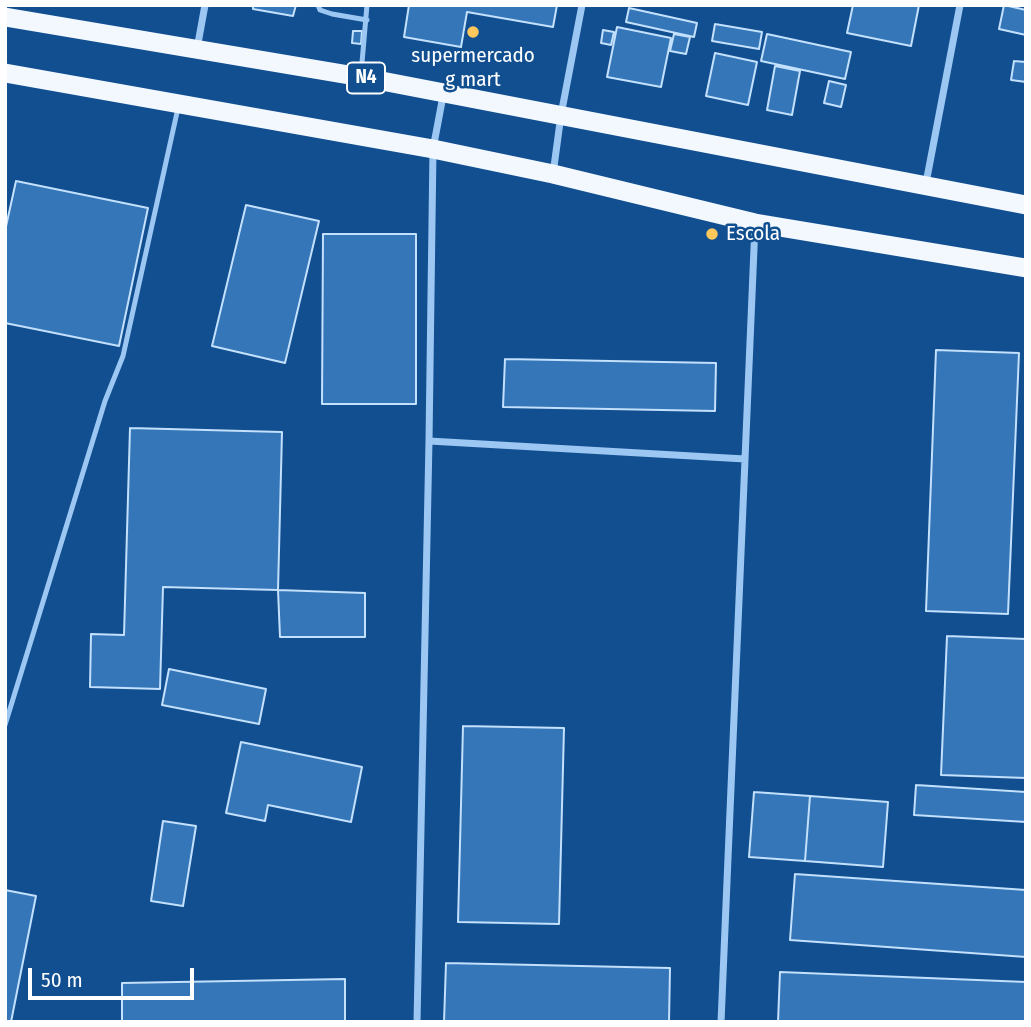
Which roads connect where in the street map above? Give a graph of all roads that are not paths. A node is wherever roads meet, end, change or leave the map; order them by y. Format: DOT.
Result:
graph roads {
  1 [pos="205,5"];
  2 [pos="318,5"];
  3 [pos="367,5"];
  4 [pos="582,5"];
  5 [pos="960,5"];
  6 [pos="5,18"];
  7 [pos="366,20"];
  8 [pos="197,48"];
  9 [pos="5,73"];
  10 [pos="361,77"];
  11 [pos="443,94"];
  12 [pos="179,104"];
  13 [pos="561,116"];
  14 [pos="432,149"];
  15 [pos="553,174"];
  16 [pos="925,188"];
  17 [pos="1026,205"];
  18 [pos="755,223"];
  19 [pos="1026,268"];
  20 [pos="429,441"];
  21 [pos="745,459"];
  22 [pos="5,724"];
  23 [pos="417,1022"];
  24 [pos="721,1022"];
  1 -- 8 [label="street"];
  2 -- 7 [label="lane"];
  3 -- 7 [label="lane"];
  4 -- 13 [label="street"];
  5 -- 16 [label="street"];
  6 -- 8 [label="highway, N4"];
  7 -- 10 [label="lane"];
  8 -- 10 [label="highway, N4"];
  9 -- 12 [label="highway"];
  10 -- 11 [label="highway, N4"];
  11 -- 13 [label="highway, N4"];
  11 -- 14 [label="street"];
  12 -- 14 [label="highway"];
  12 -- 22 [label="lane"];
  13 -- 15 [label="street"];
  13 -- 16 [label="highway, N4"];
  14 -- 15 [label="highway"];
  14 -- 20 [label="street"];
  15 -- 18 [label="highway"];
  16 -- 17 [label="highway, N4"];
  18 -- 19 [label="highway"];
  18 -- 21 [label="street"];
  20 -- 21 [label="street"];
  20 -- 23 [label="street"];
  21 -- 24 [label="street"];
}
